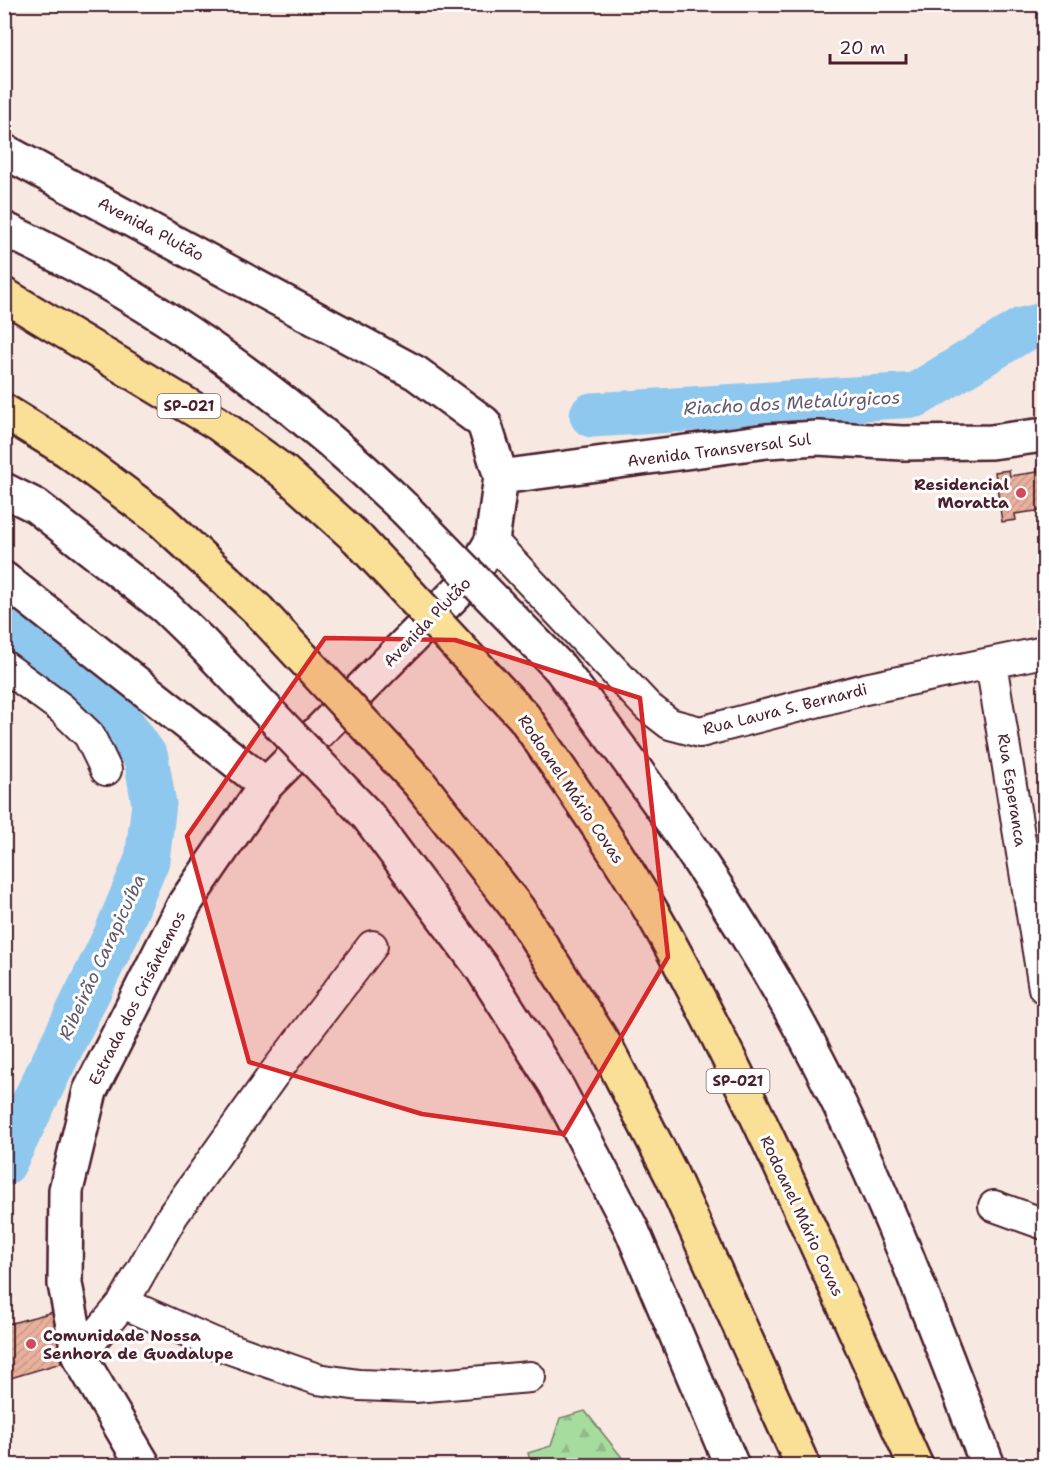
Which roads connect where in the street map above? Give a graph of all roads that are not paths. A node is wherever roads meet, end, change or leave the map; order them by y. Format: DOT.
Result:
graph roads {
  1 [pos="4,151"];
  2 [pos="4,229"];
  3 [pos="4,295"];
  4 [pos="4,411"];
  5 [pos="1044,435"];
  6 [pos="501,477"];
  7 [pos="4,490"];
  8 [pos="492,541"];
  9 [pos="4,579"];
  10 [pos="1044,652"];
  11 [pos="991,663"];
  12 [pos="4,666"];
  13 [pos="106,770"];
  14 [pos="266,785"];
  15 [pos="372,946"];
  16 [pos="1044,988"];
  17 [pos="994,1206"];
  18 [pos="1044,1224"];
  19 [pos="123,1303"];
  20 [pos="79,1356"];
  21 [pos="530,1377"];
  22 [pos="144,1466"];
  23 [pos="732,1466"];
  24 [pos="803,1466"];
  25 [pos="916,1466"];
  26 [pos="988,1466"];
  1 -- 6 [label="main road, Avenida Plutão"];
  2 -- 26 [label="main road, bridge"];
  3 -- 25 [label="highway, Rodoanel Mário Covas / SP-021, bridge"];
  4 -- 24 [label="highway, bridge"];
  5 -- 6 [label="main road, Avenida Transversal Sul"];
  6 -- 8 [label="main road, Avenida Plutão"];
  7 -- 23 [label="main road, bridge"];
  8 -- 11 [label="street, Rua Laura S. Bernardi"];
  8 -- 14 [label="main road, Avenida Plutão"];
  9 -- 14 [label="main road"];
  10 -- 11 [label="street, Rua Laura S. Bernardi"];
  11 -- 16 [label="street, Rua Esperanca"];
  12 -- 13 [label="street"];
  14 -- 20 [label="main road, Estrada dos Crisântemos"];
  15 -- 19 [label="street"];
  17 -- 18 [label="street"];
  19 -- 20 [label="street"];
  19 -- 21 [label="street"];
  20 -- 22 [label="main road, Estrada dos Crisântemos"];
}
